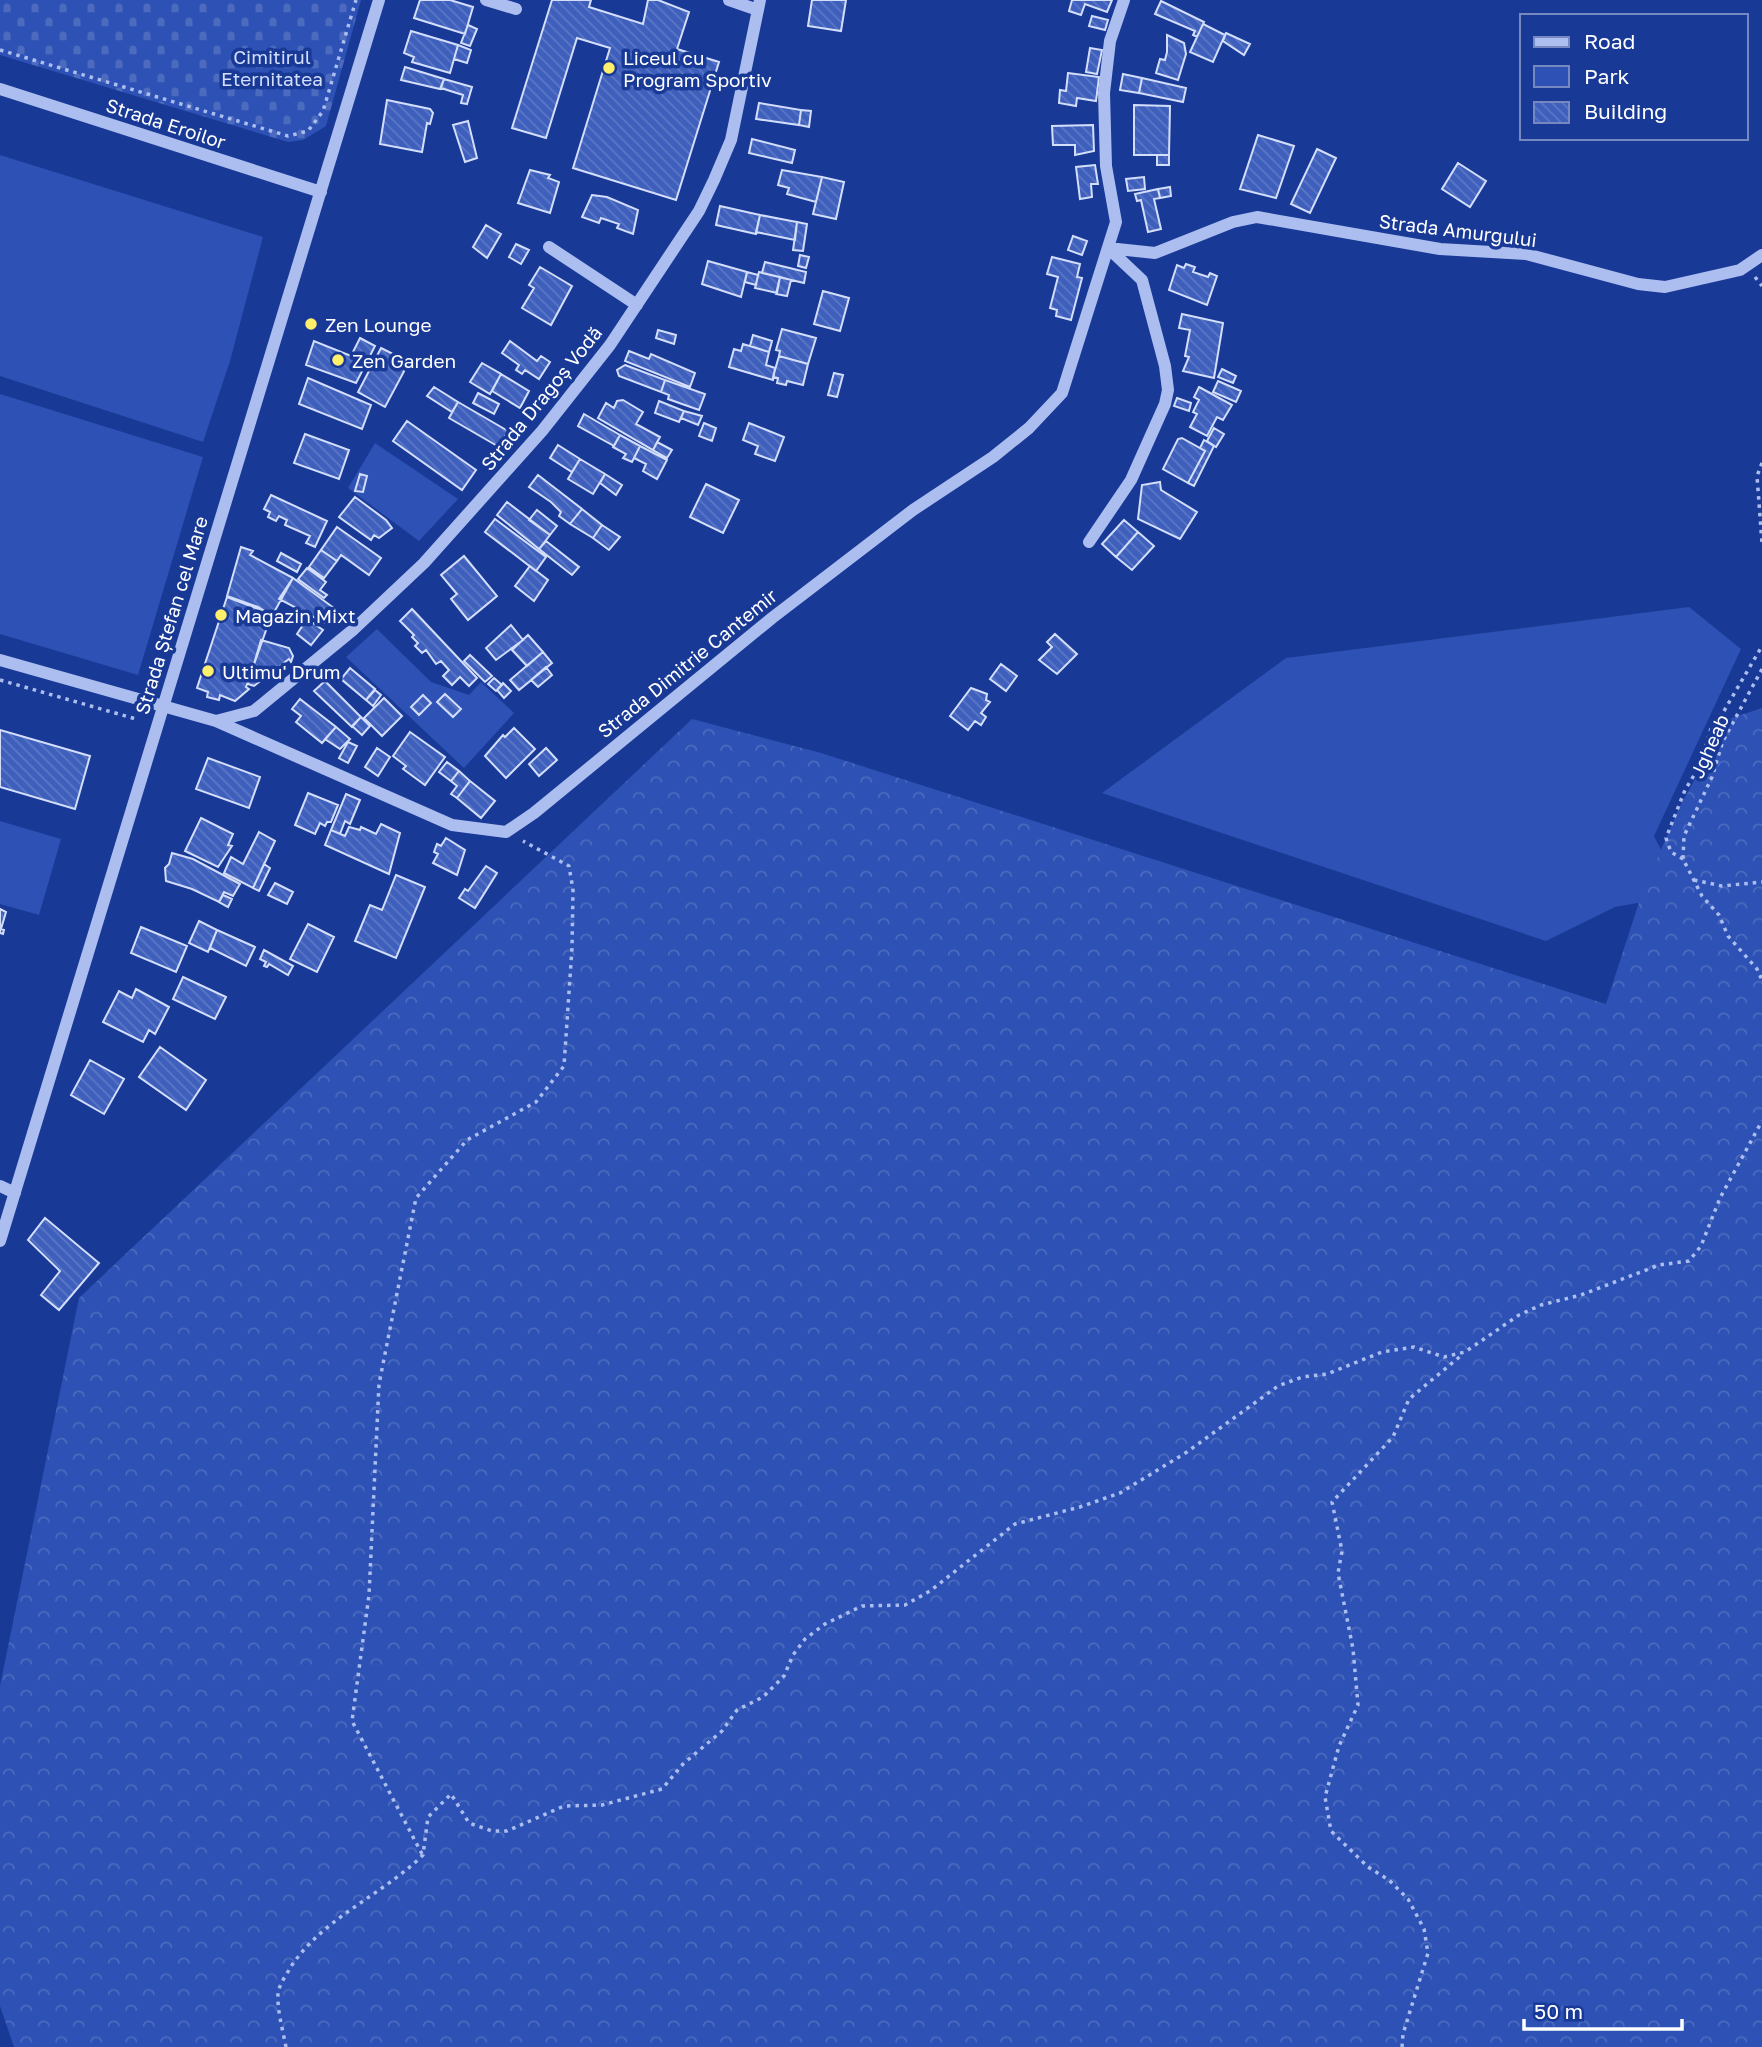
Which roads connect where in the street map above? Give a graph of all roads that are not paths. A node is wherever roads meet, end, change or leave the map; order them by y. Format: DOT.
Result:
graph roads {
  1 [pos="379,0"];
  2 [pos="486,0"];
  3 [pos="729,0"];
  4 [pos="1124,0"];
  5 [pos="759,5"];
  6 [pos="516,9"];
  7 [pos="0,89"];
  8 [pos="321,191"];
  9 [pos="549,247"];
  10 [pos="1108,248"];
  11 [pos="1762,255"];
  12 [pos="637,305"];
  13 [pos="1089,542"];
  14 [pos="0,660"];
  15 [pos="164,707"];
  16 [pos="216,721"];
  17 [pos="0,1186"];
  18 [pos="15,1193"];
  19 [pos="0,1241"];
  1 -- 8 [label="street, Strada Ștefan cel Mare"];
  2 -- 6 [label="street"];
  3 -- 5 [label="street"];
  4 -- 10 [label="street, Strada Dimitrie Cantemir"];
  5 -- 12 [label="street, Strada Dragoș Vodă"];
  7 -- 8 [label="street, Strada Eroilor"];
  8 -- 15 [label="street, Strada Ștefan cel Mare"];
  9 -- 12 [label="street"];
  10 -- 11 [label="street, Strada Amurgului"];
  10 -- 13 [label="street"];
  10 -- 16 [label="street, Strada Dimitrie Cantemir"];
  12 -- 16 [label="street, Strada Dragoș Vodă"];
  14 -- 15 [label="street"];
  15 -- 16 [label="street"];
  15 -- 18 [label="street, Strada Ștefan cel Mare"];
  17 -- 18 [label="street"];
  18 -- 19 [label="street, Strada Ștefan cel Mare"];
}
